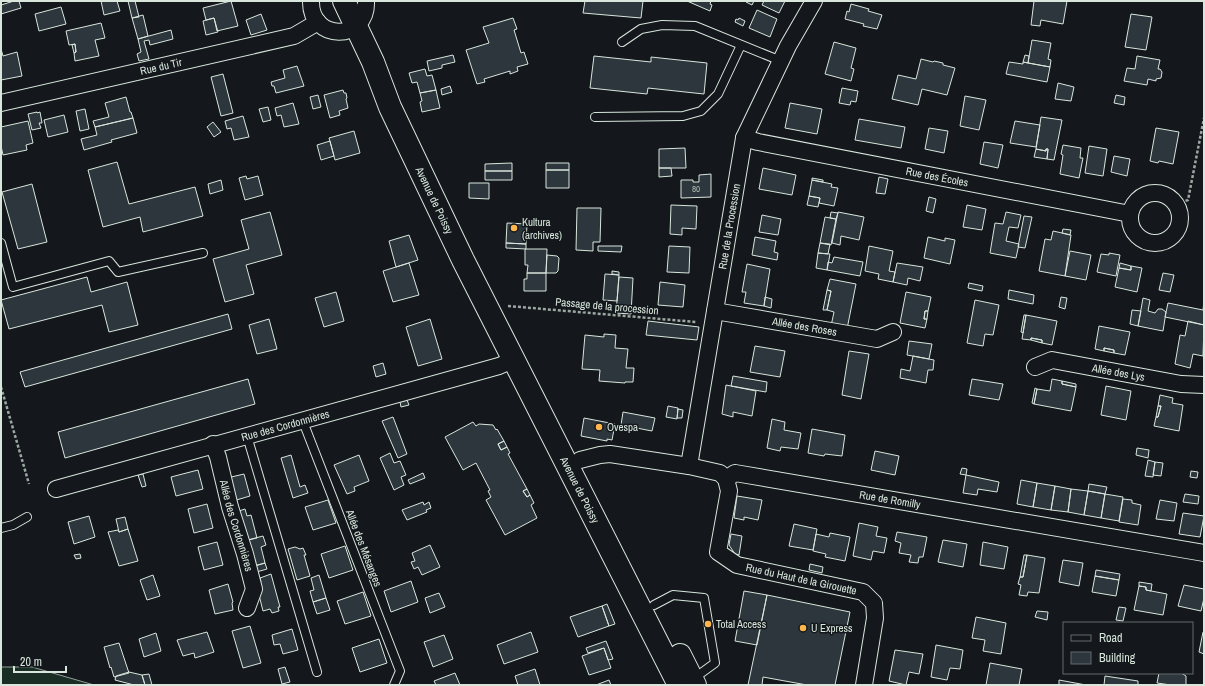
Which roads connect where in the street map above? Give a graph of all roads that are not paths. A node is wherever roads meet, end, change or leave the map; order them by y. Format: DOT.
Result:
graph roads {
  1 [pos="311,1"];
  2 [pos="330,1"];
  3 [pos="344,1"];
  4 [pos="366,1"];
  5 [pos="814,1"];
  6 [pos="318,22"];
  7 [pos="350,29"];
  8 [pos="622,42"];
  9 [pos="741,44"];
  10 [pos="781,61"];
  11 [pos="1,103"];
  12 [pos="595,116"];
  13 [pos="744,138"];
  14 [pos="421,171"];
  15 [pos="1130,214"];
  16 [pos="1,243"];
  17 [pos="203,253"];
  18 [pos="714,318"];
  19 [pos="893,332"];
  20 [pos="520,357"];
  21 [pos="1035,367"];
  22 [pos="1204,386"];
  23 [pos="302,420"];
  24 [pos="247,436"];
  25 [pos="213,444"];
  26 [pos="574,463"];
  27 [pos="689,466"];
  28 [pos="726,479"];
  29 [pos="56,488"];
  30 [pos="27,517"];
  31 [pos="1,528"];
  32 [pos="1204,553"];
  33 [pos="654,605"];
  34 [pos="247,608"];
  35 [pos="317,672"];
  36 [pos="687,684"];
  37 [pos="394,685"];
  38 [pos="864,685"];
  1 -- 6 [label="street"];
  2 -- 7 [label="main road"];
  3 -- 7 [label="main road"];
  4 -- 7 [label="street"];
  5 -- 10 [label="street, Rue de la Procession"];
  6 -- 7 [label="street"];
  6 -- 11 [label="street, Rue du Tir"];
  7 -- 14 [label="main road"];
  8 -- 9 [label="lane"];
  9 -- 10 [label="lane"];
  9 -- 12 [label="lane"];
  10 -- 13 [label="street, Rue de la Procession"];
  13 -- 15 [label="street, Rue des Écoles"];
  13 -- 18 [label="street, Rue de la Procession"];
  14 -- 20 [label="main road, Avenue de Poissy"];
  14 -- 20 [label="main road, Avenue de Poissy"];
  15 -- 15 [label="street"];
  16 -- 17 [label="lane"];
  18 -- 19 [label="street, Allée des Roses"];
  18 -- 27 [label="street, Rue de la Procession"];
  20 -- 23 [label="street, Rue des Cordonnières"];
  20 -- 26 [label="main road, Avenue de Poissy"];
  21 -- 22 [label="street, Allée des Lys"];
  23 -- 24 [label="street, Rue des Cordonnières"];
  23 -- 37 [label="lane, Allée des Mésanges"];
  24 -- 25 [label="street, Rue des Cordonnières"];
  24 -- 35 [label="lane"];
  25 -- 29 [label="street, Rue des Cordonnières"];
  25 -- 34 [label="street, Allée des Cordonnières"];
  26 -- 27 [label="street"];
  26 -- 33 [label="main road, Avenue de Poissy"];
  26 -- 36 [label="main road, Avenue de Poissy"];
  27 -- 28 [label="street"];
  28 -- 32 [label="street, Rue de Romilly"];
  28 -- 38 [label="street, Rue du Haut de la Girouette"];
  30 -- 31 [label="lane"];
  33 -- 36 [label="main road, Avenue de Poissy"];
  33 -- 36 [label="lane"];
}
